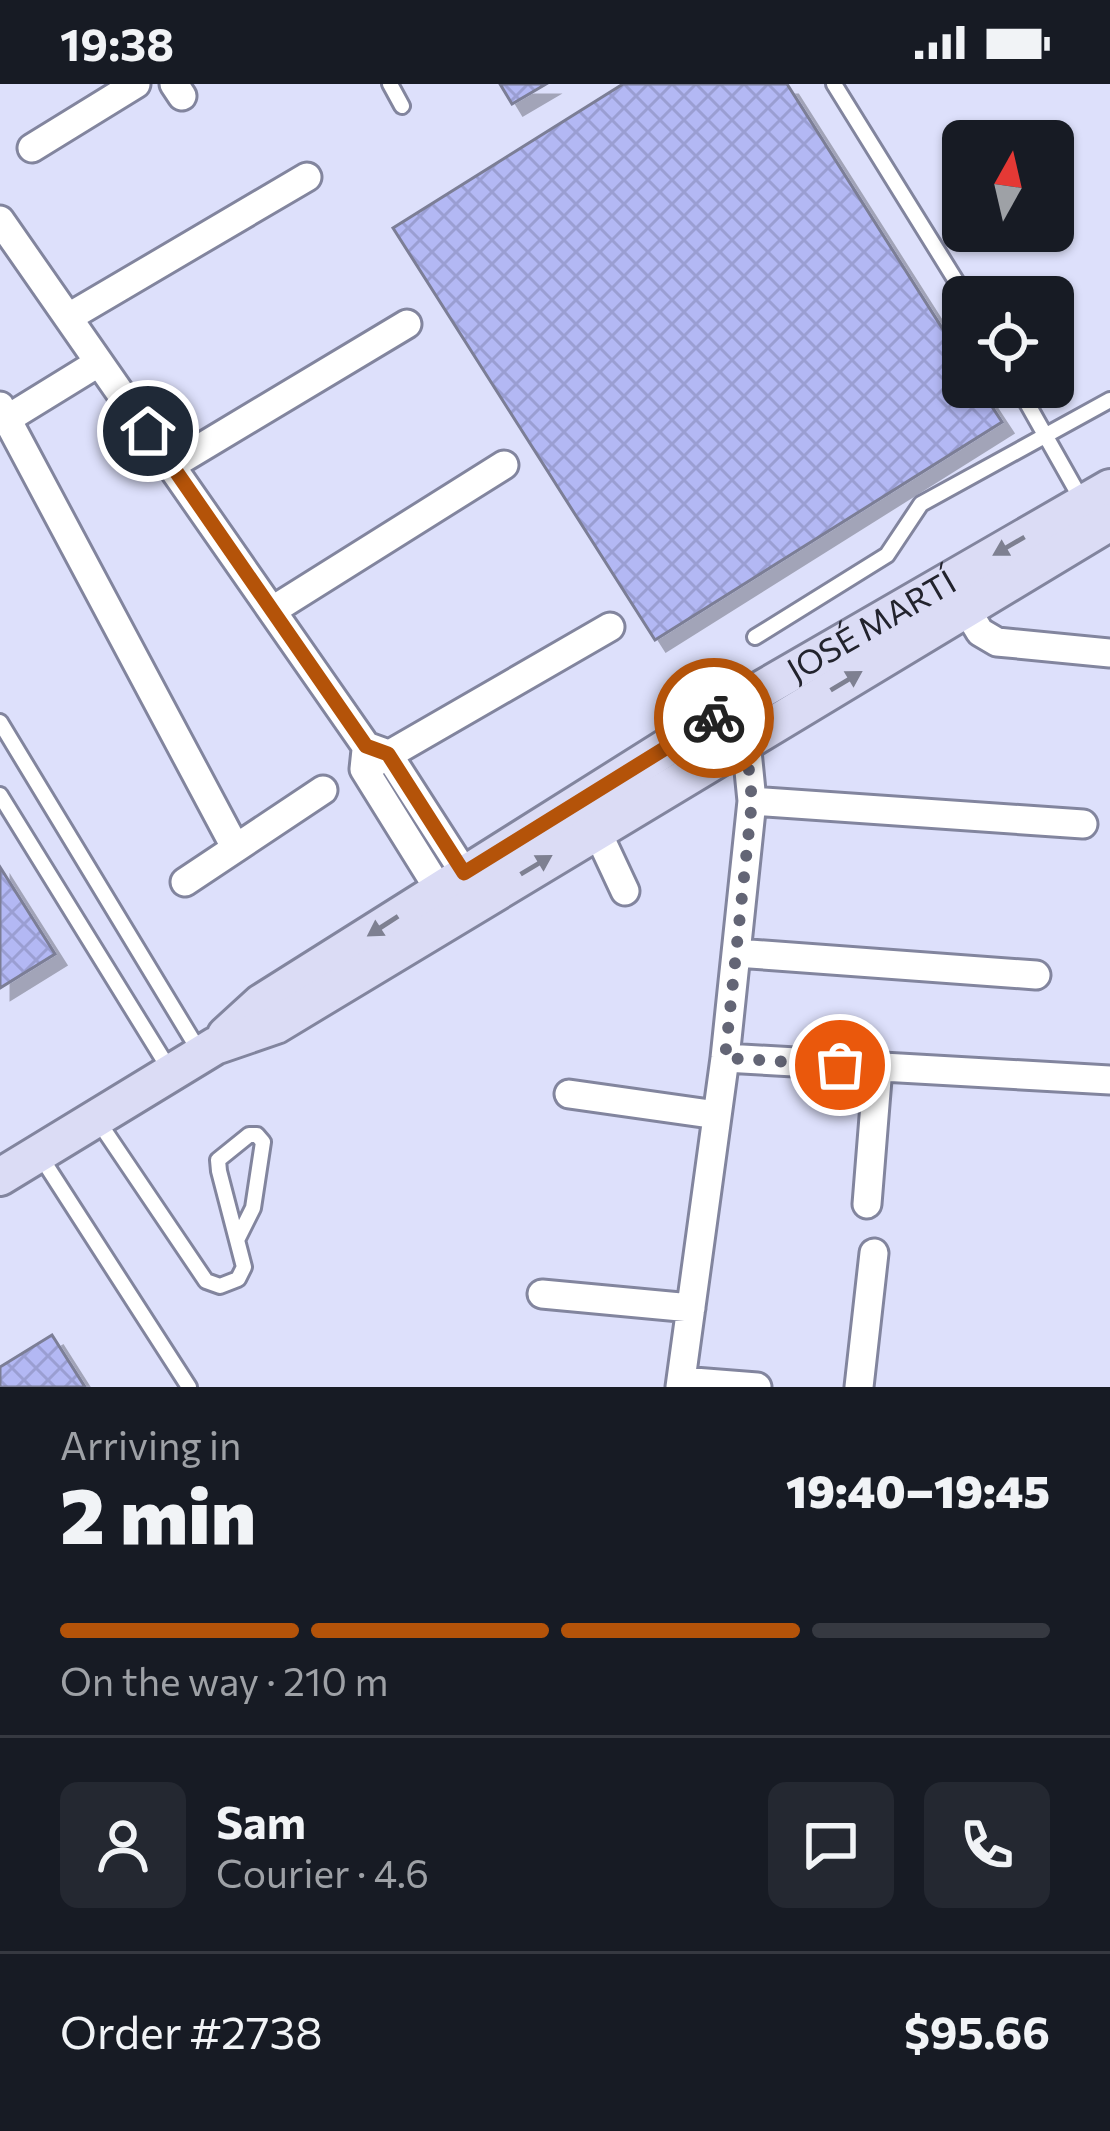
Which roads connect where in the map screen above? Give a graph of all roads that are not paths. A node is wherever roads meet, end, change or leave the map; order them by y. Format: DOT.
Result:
graph roads {
  1 [pos="136,84"];
  2 [pos="390,84"];
  3 [pos="834,84"];
  4 [pos="402,106"];
  5 [pos="32,148"];
  6 [pos="307,177"];
  7 [pos="0,220"];
  8 [pos="953,276"];
  9 [pos="69,317"];
  10 [pos="407,324"];
  11 [pos="98,363"];
  12 [pos="1110,400"];
  13 [pos="1030,408"];
  14 [pos="3,412"];
  15 [pos="1046,436"];
  16 [pos="172,465"];
  17 [pos="504,465"];
  18 [pos="1101,510"];
  19 [pos="966,608"];
  20 [pos="273,610"];
  21 [pos="610,627"];
  22 [pos="755,637"];
  23 [pos="1110,653"];
  24 [pos="739,724"];
  25 [pos="2,730"];
  26 [pos="373,756"];
  27 [pos="323,790"];
  28 [pos="0,795"];
  29 [pos="752,801"];
  30 [pos="1083,824"];
  31 [pos="596,829"];
  32 [pos="235,847"];
  33 [pos="184,882"];
  34 [pos="626,891"];
  35 [pos="460,894"];
  36 [pos="736,953"];
  37 [pos="1036,975"];
  38 [pos="196,1057"];
  39 [pos="725,1058"];
  40 [pos="878,1067"];
  41 [pos="1110,1080"];
  42 [pos="569,1094"];
  43 [pos="717,1115"];
  44 [pos="96,1117"];
  45 [pos="39,1153"];
  46 [pos="0,1177"];
  47 [pos="867,1204"];
  48 [pos="237,1240"];
  49 [pos="874,1252"];
  50 [pos="542,1294"];
  51 [pos="691,1308"];
  52 [pos="681,1384"];
  53 [pos="190,1387"];
  54 [pos="757,1387"];
  55 [pos="859,1387"];
  1 -- 5 [label="street"];
  2 -- 4 [label="lane"];
  3 -- 8 [label="lane"];
  6 -- 9 [label="street"];
  7 -- 9 [label="street"];
  9 -- 11 [label="street"];
  10 -- 16 [label="street"];
  11 -- 14 [label="street"];
  11 -- 16 [label="street"];
  12 -- 15 [label="lane"];
  13 -- 15 [label="lane"];
  14 -- 32 [label="street"];
  15 -- 18 [label="lane"];
  15 -- 22 [label="lane"];
  16 -- 20 [label="street"];
  17 -- 20 [label="street"];
  18 -- 19 [label="main road, JOSÉ MARTÍ"];
  18 -- 24 [label="main road, JOSÉ MARTÍ, one-way"];
  19 -- 23 [label="street"];
  24 -- 19 [label="main road, JOSÉ MARTÍ, one-way"];
  20 -- 26 [label="street"];
  21 -- 26 [label="street"];
  24 -- 29 [label="street"];
  24 -- 31 [label="main road, JOSÉ MARTÍ"];
  24 -- 35 [label="main road, JOSÉ MARTÍ"];
  25 -- 38 [label="lane"];
  26 -- 35 [label="street"];
  27 -- 32 [label="street"];
  28 -- 38 [label="lane"];
  29 -- 30 [label="street"];
  29 -- 36 [label="street"];
  31 -- 34 [label="street"];
  35 -- 31 [label="main road, JOSÉ MARTÍ, one-way"];
  32 -- 33 [label="street"];
  35 -- 38 [label="main road, JOSÉ MARTÍ"];
  36 -- 37 [label="street"];
  36 -- 39 [label="street"];
  38 -- 44 [label="main road, JOSÉ MARTÍ"];
  39 -- 40 [label="street"];
  39 -- 43 [label="street"];
  40 -- 41 [label="street"];
  40 -- 47 [label="street"];
  42 -- 43 [label="street"];
  43 -- 51 [label="street"];
  44 -- 45 [label="main road, JOSÉ MARTÍ"];
  44 -- 48 [label="lane"];
  45 -- 46 [label="main road, JOSÉ MARTÍ"];
  45 -- 53 [label="lane"];
  48 -- 48 [label="lane"];
  49 -- 55 [label="street"];
  50 -- 51 [label="street"];
  51 -- 52 [label="street"];
  52 -- 54 [label="street"];
}
